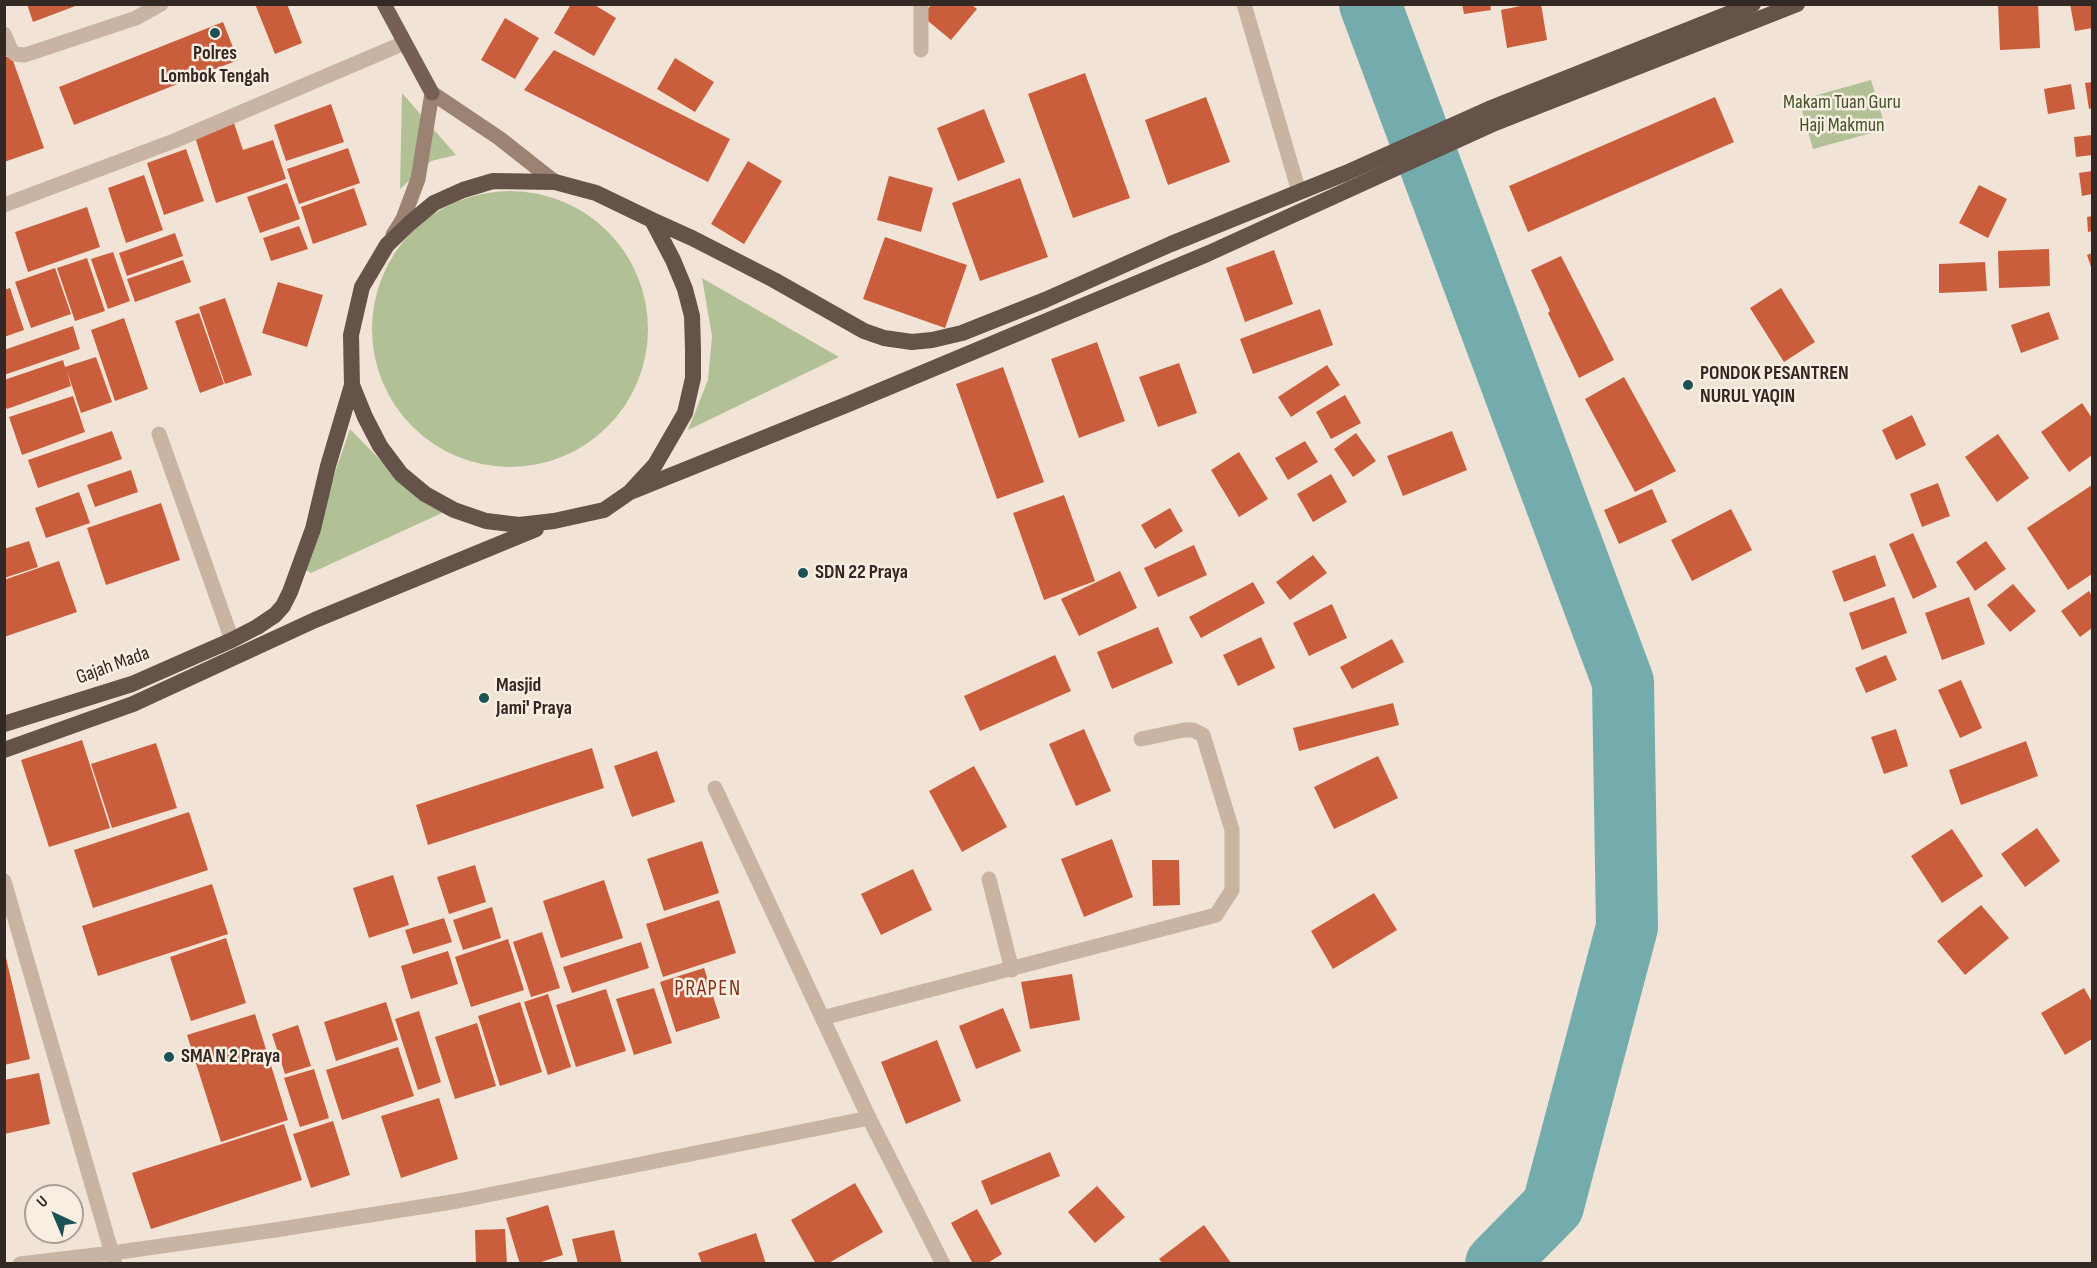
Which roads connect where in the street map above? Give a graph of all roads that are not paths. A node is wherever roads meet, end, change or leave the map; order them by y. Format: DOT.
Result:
graph roads {
  1 [pos="161,4"];
  2 [pos="384,4"];
  3 [pos="921,4"];
  4 [pos="1244,4"];
  5 [pos="1753,4"];
  6 [pos="1797,4"];
  7 [pos="4,34"];
  8 [pos="404,43"];
  9 [pos="921,50"];
  10 [pos="432,93"];
  11 [pos="1492,116"];
  12 [pos="1370,171"];
  13 [pos="555,182"];
  14 [pos="1299,192"];
  15 [pos="4,206"];
  16 [pos="652,220"];
  17 [pos="387,244"];
  18 [pos="352,385"];
  19 [pos="159,434"];
  20 [pos="630,492"];
  21 [pos="554,521"];
  22 [pos="232,640"];
  23 [pos="4,724"];
  24 [pos="1141,739"];
  25 [pos="4,750"];
  26 [pos="716,788"];
  27 [pos="990,879"];
  28 [pos="4,881"];
  29 [pos="1012,970"];
  30 [pos="822,1018"];
  31 [pos="870,1118"];
  32 [pos="113,1258"];
  33 [pos="20,1263"];
  34 [pos="943,1263"];
  1 -- 7 [label="street"];
  2 -- 8 [label="main road"];
  3 -- 9 [label="street"];
  4 -- 14 [label="street"];
  5 -- 11 [label="highway"];
  6 -- 11 [label="highway"];
  8 -- 10 [label="main road"];
  8 -- 15 [label="street"];
  10 -- 13 [label="main road"];
  10 -- 17 [label="main road"];
  11 -- 12 [label="highway"];
  12 -- 14 [label="highway"];
  12 -- 20 [label="highway"];
  13 -- 16 [label="highway"];
  13 -- 17 [label="highway"];
  14 -- 16 [label="highway"];
  16 -- 20 [label="highway"];
  17 -- 18 [label="highway"];
  18 -- 21 [label="highway"];
  18 -- 22 [label="highway, Gajah Mada"];
  19 -- 22 [label="street"];
  20 -- 21 [label="highway"];
  21 -- 25 [label="highway"];
  22 -- 23 [label="highway, Gajah Mada"];
  24 -- 29 [label="street"];
  26 -- 30 [label="street"];
  27 -- 29 [label="street"];
  28 -- 32 [label="street"];
  29 -- 30 [label="street"];
  30 -- 31 [label="street"];
  31 -- 32 [label="street"];
  31 -- 34 [label="street"];
  32 -- 33 [label="street"];
}
